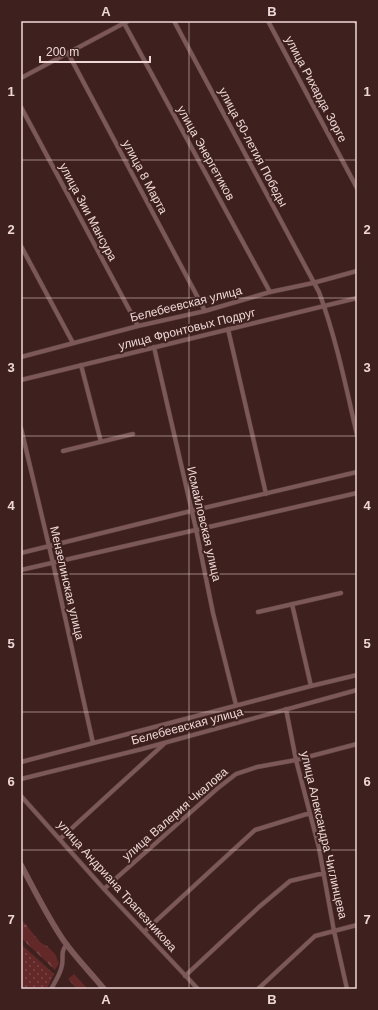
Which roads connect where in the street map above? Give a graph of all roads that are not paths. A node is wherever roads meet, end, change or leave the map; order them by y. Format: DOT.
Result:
graph roads {
  1 [pos="174,21"];
  2 [pos="268,21"];
  3 [pos="126,22"];
  4 [pos="68,53"];
  5 [pos="21,78"];
  6 [pos="21,107"];
  7 [pos="357,188"];
  8 [pos="21,246"];
  9 [pos="357,271"];
  10 [pos="313,283"];
  11 [pos="270,292"];
  12 [pos="357,298"];
  13 [pos="324,307"];
  14 [pos="205,311"];
  15 [pos="138,326"];
  16 [pos="228,329"];
  17 [pos="73,343"];
  18 [pos="154,347"];
  19 [pos="21,357"];
  20 [pos="81,365"];
  21 [pos="21,380"];
  22 [pos="21,428"];
  23 [pos="134,434"];
  24 [pos="357,435"];
  25 [pos="101,442"];
  26 [pos="63,451"];
  27 [pos="357,472"];
  28 [pos="357,493"];
  29 [pos="266,494"];
  30 [pos="191,511"];
  31 [pos="196,530"];
  32 [pos="49,546"];
  33 [pos="21,553"];
  34 [pos="53,563"];
  35 [pos="21,570"];
  36 [pos="341,593"];
  37 [pos="292,604"];
  38 [pos="258,612"];
  39 [pos="357,675"];
  40 [pos="311,686"];
  41 [pos="357,690"];
  42 [pos="236,705"];
  43 [pos="286,709"];
  44 [pos="167,742"];
  45 [pos="93,743"];
  46 [pos="357,744"];
  47 [pos="296,760"];
  48 [pos="21,762"];
  49 [pos="21,779"];
  50 [pos="21,796"];
  51 [pos="310,813"];
  52 [pos="60,839"];
  53 [pos="21,865"];
  54 [pos="324,874"];
  55 [pos="104,889"];
  56 [pos="357,925"];
  57 [pos="334,930"];
  58 [pos="145,931"];
  59 [pos="67,944"];
  60 [pos="185,976"];
  61 [pos="51,989"];
  62 [pos="104,989"];
  63 [pos="198,989"];
  64 [pos="258,989"];
  65 [pos="348,989"];
  1 -- 10 [label="street, улица 50-летия Победы"];
  2 -- 7 [label="street, улица Рихарда Зорге"];
  3 -- 4 [label="street"];
  3 -- 11 [label="street, улица Энергетиков"];
  4 -- 5 [label="street"];
  4 -- 14 [label="street, улица 8 Марта"];
  6 -- 15 [label="street, улица Зии Мансура"];
  8 -- 17 [label="street"];
  9 -- 10 [label="street, Белебеевская улица"];
  10 -- 11 [label="street, Белебеевская улица"];
  10 -- 13 [label="street, улица 50-летия Победы"];
  11 -- 14 [label="street, Белебеевская улица"];
  12 -- 13 [label="street, улица Фронтовых Подруг"];
  13 -- 16 [label="street, улица Фронтовых Подруг"];
  13 -- 24 [label="street, улица 50-летия Победы"];
  14 -- 15 [label="street, Белебеевская улица"];
  15 -- 17 [label="street, Белебеевская улица"];
  16 -- 18 [label="street, улица Фронтовых Подруг"];
  16 -- 29 [label="street"];
  17 -- 19 [label="street, Белебеевская улица"];
  18 -- 20 [label="street, улица Фронтовых Подруг"];
  18 -- 30 [label="street, Исмайловская улица"];
  20 -- 21 [label="street, улица Фронтовых Подруг"];
  20 -- 25 [label="street"];
  22 -- 32 [label="street, Мензелинская улица"];
  23 -- 25 [label="street"];
  25 -- 26 [label="street"];
  27 -- 29 [label="street"];
  28 -- 31 [label="street"];
  29 -- 30 [label="street"];
  30 -- 31 [label="street, Исмайловская улица"];
  30 -- 32 [label="street"];
  31 -- 34 [label="street"];
  31 -- 42 [label="street, Исмайловская улица"];
  32 -- 33 [label="street"];
  32 -- 34 [label="street, Мензелинская улица"];
  34 -- 35 [label="street"];
  34 -- 45 [label="street, Мензелинская улица"];
  36 -- 37 [label="street"];
  37 -- 38 [label="street"];
  37 -- 40 [label="street"];
  39 -- 40 [label="street, Белебеевская улица"];
  40 -- 42 [label="street, Белебеевская улица"];
  41 -- 43 [label="street, Белебеевская улица"];
  42 -- 45 [label="street, Белебеевская улица"];
  43 -- 44 [label="street, Белебеевская улица"];
  43 -- 47 [label="street, улица Александра Чиглинцева"];
  44 -- 49 [label="street, Белебеевская улица"];
  44 -- 52 [label="street"];
  45 -- 48 [label="street, Белебеевская улица"];
  46 -- 47 [label="street, улица Валерия Чкалова"];
  47 -- 51 [label="street, улица Александра Чиглинцева"];
  47 -- 55 [label="street, улица Валерия Чкалова"];
  50 -- 52 [label="street, улица Андриана Трапезникова"];
  51 -- 54 [label="street, улица Александра Чиглинцева"];
  51 -- 58 [label="street"];
  52 -- 55 [label="street, улица Андриана Трапезникова"];
  53 -- 59 [label="street"];
  54 -- 57 [label="street, улица Александра Чиглинцева"];
  54 -- 60 [label="street"];
  55 -- 58 [label="street, улица Андриана Трапезникова"];
  56 -- 57 [label="street"];
  57 -- 64 [label="street"];
  57 -- 65 [label="street, улица Александра Чиглинцева"];
  58 -- 60 [label="street, улица Андриана Трапезникова"];
  59 -- 61 [label="street"];
  59 -- 62 [label="street"];
  60 -- 63 [label="street, улица Андриана Трапезникова"];
}
